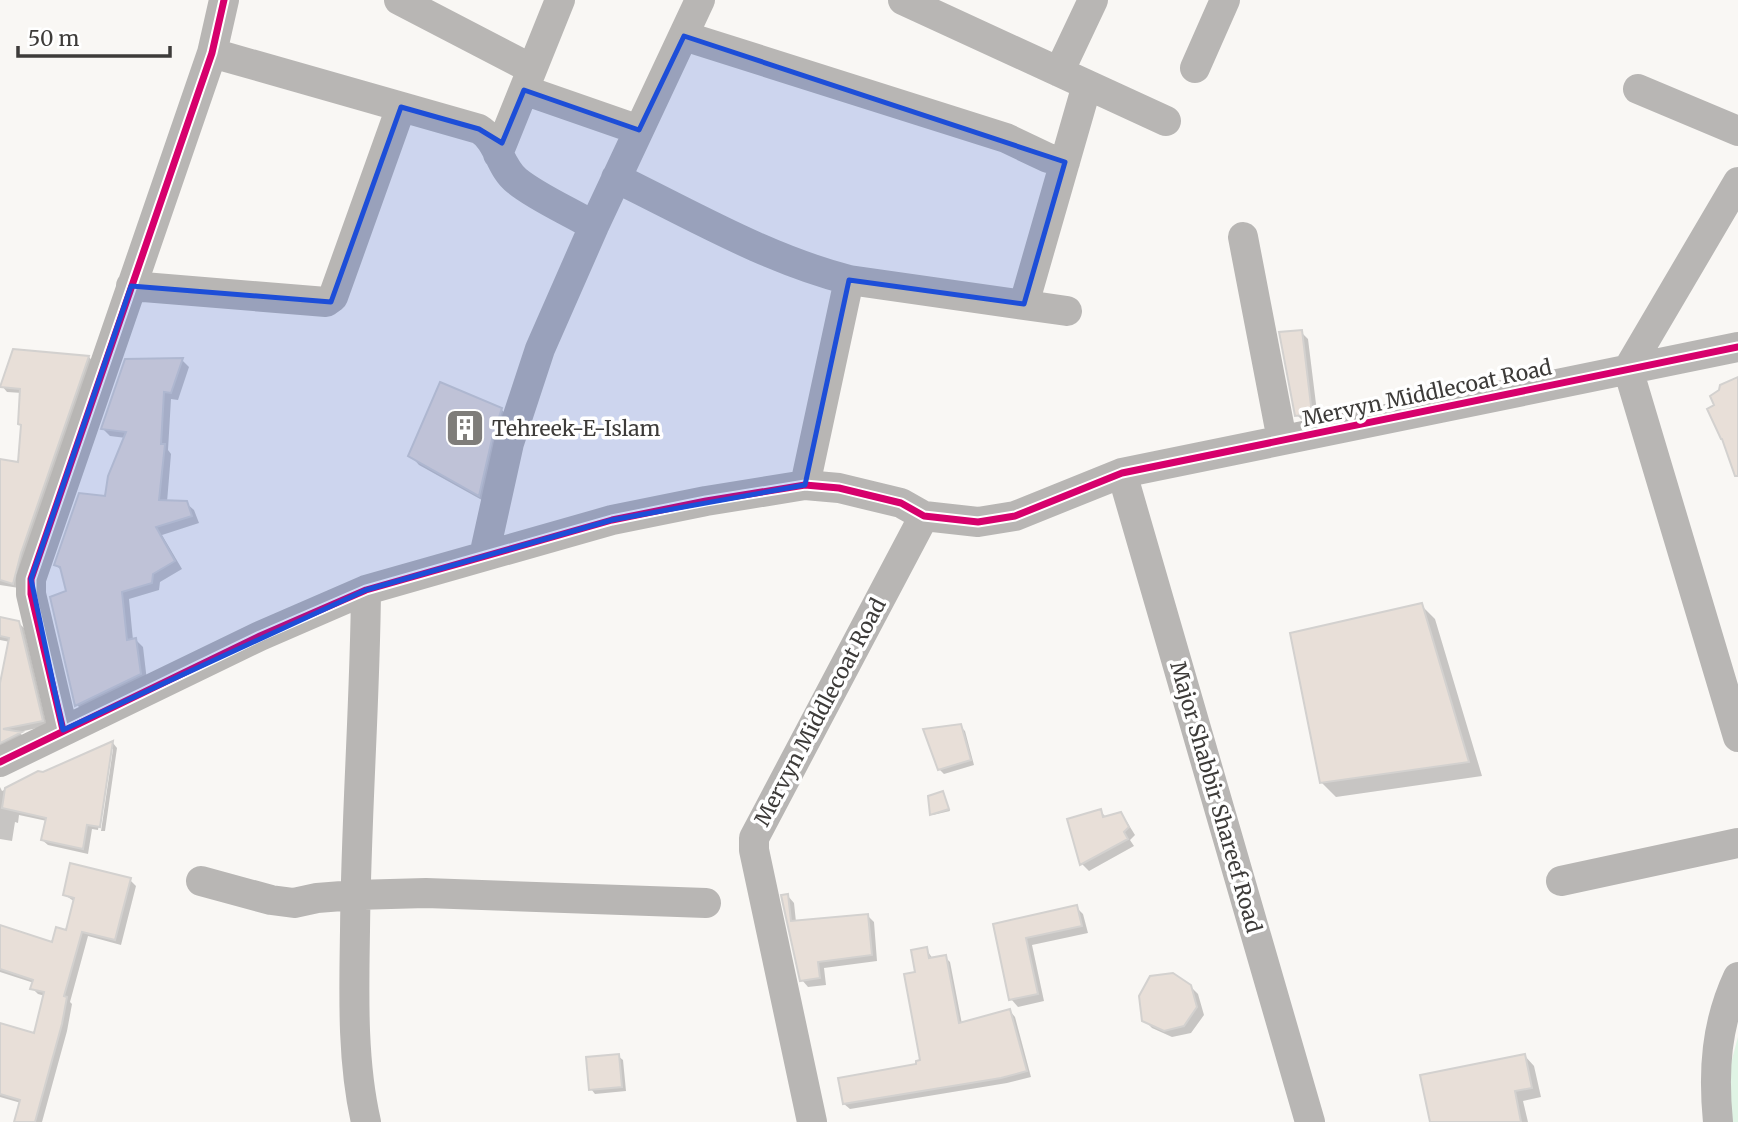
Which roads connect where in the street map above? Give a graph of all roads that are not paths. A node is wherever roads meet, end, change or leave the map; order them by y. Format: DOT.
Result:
graph roads {
  1 [pos="224,0"];
  2 [pos="399,0"];
  3 [pos="560,0"];
  4 [pos="700,0"];
  5 [pos="903,0"];
  6 [pos="1093,0"];
  7 [pos="1225,0"];
  8 [pos="684,36"];
  9 [pos="212,53"];
  10 [pos="1195,68"];
  11 [pos="1059,72"];
  12 [pos="528,79"];
  13 [pos="1087,85"];
  14 [pos="1638,89"];
  15 [pos="401,107"];
  16 [pos="1166,121"];
  17 [pos="639,130"];
  18 [pos="1738,131"];
  19 [pos="498,154"];
  20 [pos="1065,162"];
  21 [pos="616,178"];
  22 [pos="1738,182"];
  23 [pos="594,226"];
  24 [pos="1242,237"];
  25 [pos="849,280"];
  26 [pos="131,286"];
  27 [pos="1024,304"];
  28 [pos="1067,311"];
  29 [pos="1738,347"];
  30 [pos="1629,369"];
  31 [pos="1282,440"];
  32 [pos="1122,473"];
  33 [pos="805,485"];
  34 [pos="923,516"];
  35 [pos="484,556"];
  36 [pos="366,590"];
  37 [pos="63,730"];
  38 [pos="1738,737"];
  39 [pos="0,762"];
  40 [pos="1738,843"];
  41 [pos="201,881"];
  42 [pos="1561,881"];
  43 [pos="355,895"];
  44 [pos="706,903"];
  45 [pos="1738,977"];
  46 [pos="366,1122"];
  47 [pos="812,1122"];
  48 [pos="1310,1122"];
  49 [pos="1718,1122"];
  1 -- 9 [label="street"];
  2 -- 12 [label="street"];
  3 -- 12 [label="street"];
  4 -- 8 [label="street"];
  5 -- 11 [label="street"];
  6 -- 11 [label="street"];
  7 -- 10 [label="street"];
  8 -- 17 [label="street"];
  8 -- 20 [label="street"];
  9 -- 15 [label="street"];
  9 -- 26 [label="street"];
  11 -- 13 [label="street"];
  12 -- 17 [label="street"];
  12 -- 19 [label="street"];
  13 -- 16 [label="street"];
  13 -- 20 [label="street"];
  14 -- 18 [label="street"];
  15 -- 19 [label="street"];
  15 -- 26 [label="street"];
  17 -- 21 [label="street"];
  19 -- 23 [label="street"];
  20 -- 27 [label="street"];
  21 -- 23 [label="street"];
  21 -- 25 [label="street"];
  22 -- 30 [label="street"];
  23 -- 35 [label="street"];
  24 -- 31 [label="street"];
  25 -- 27 [label="street"];
  25 -- 33 [label="street"];
  26 -- 37 [label="street"];
  27 -- 28 [label="street"];
  29 -- 30 [label="street, Mervyn Middlecoat Road"];
  30 -- 31 [label="street, Mervyn Middlecoat Road"];
  30 -- 38 [label="street"];
  31 -- 32 [label="street, Mervyn Middlecoat Road"];
  32 -- 34 [label="street, Mervyn Middlecoat Road"];
  32 -- 48 [label="street, Major Shabbir Shareef Road"];
  33 -- 34 [label="street, Mervyn Middlecoat Road"];
  33 -- 35 [label="street, Mervyn Middlecoat Road"];
  34 -- 47 [label="street, Mervyn Middlecoat Road"];
  35 -- 36 [label="street, Mervyn Middlecoat Road"];
  36 -- 37 [label="street, Mervyn Middlecoat Road"];
  36 -- 43 [label="street"];
  37 -- 39 [label="street, Mervyn Middlecoat Road"];
  40 -- 42 [label="street"];
  41 -- 43 [label="street"];
  43 -- 44 [label="street"];
  43 -- 46 [label="street"];
  45 -- 49 [label="street"];
}
